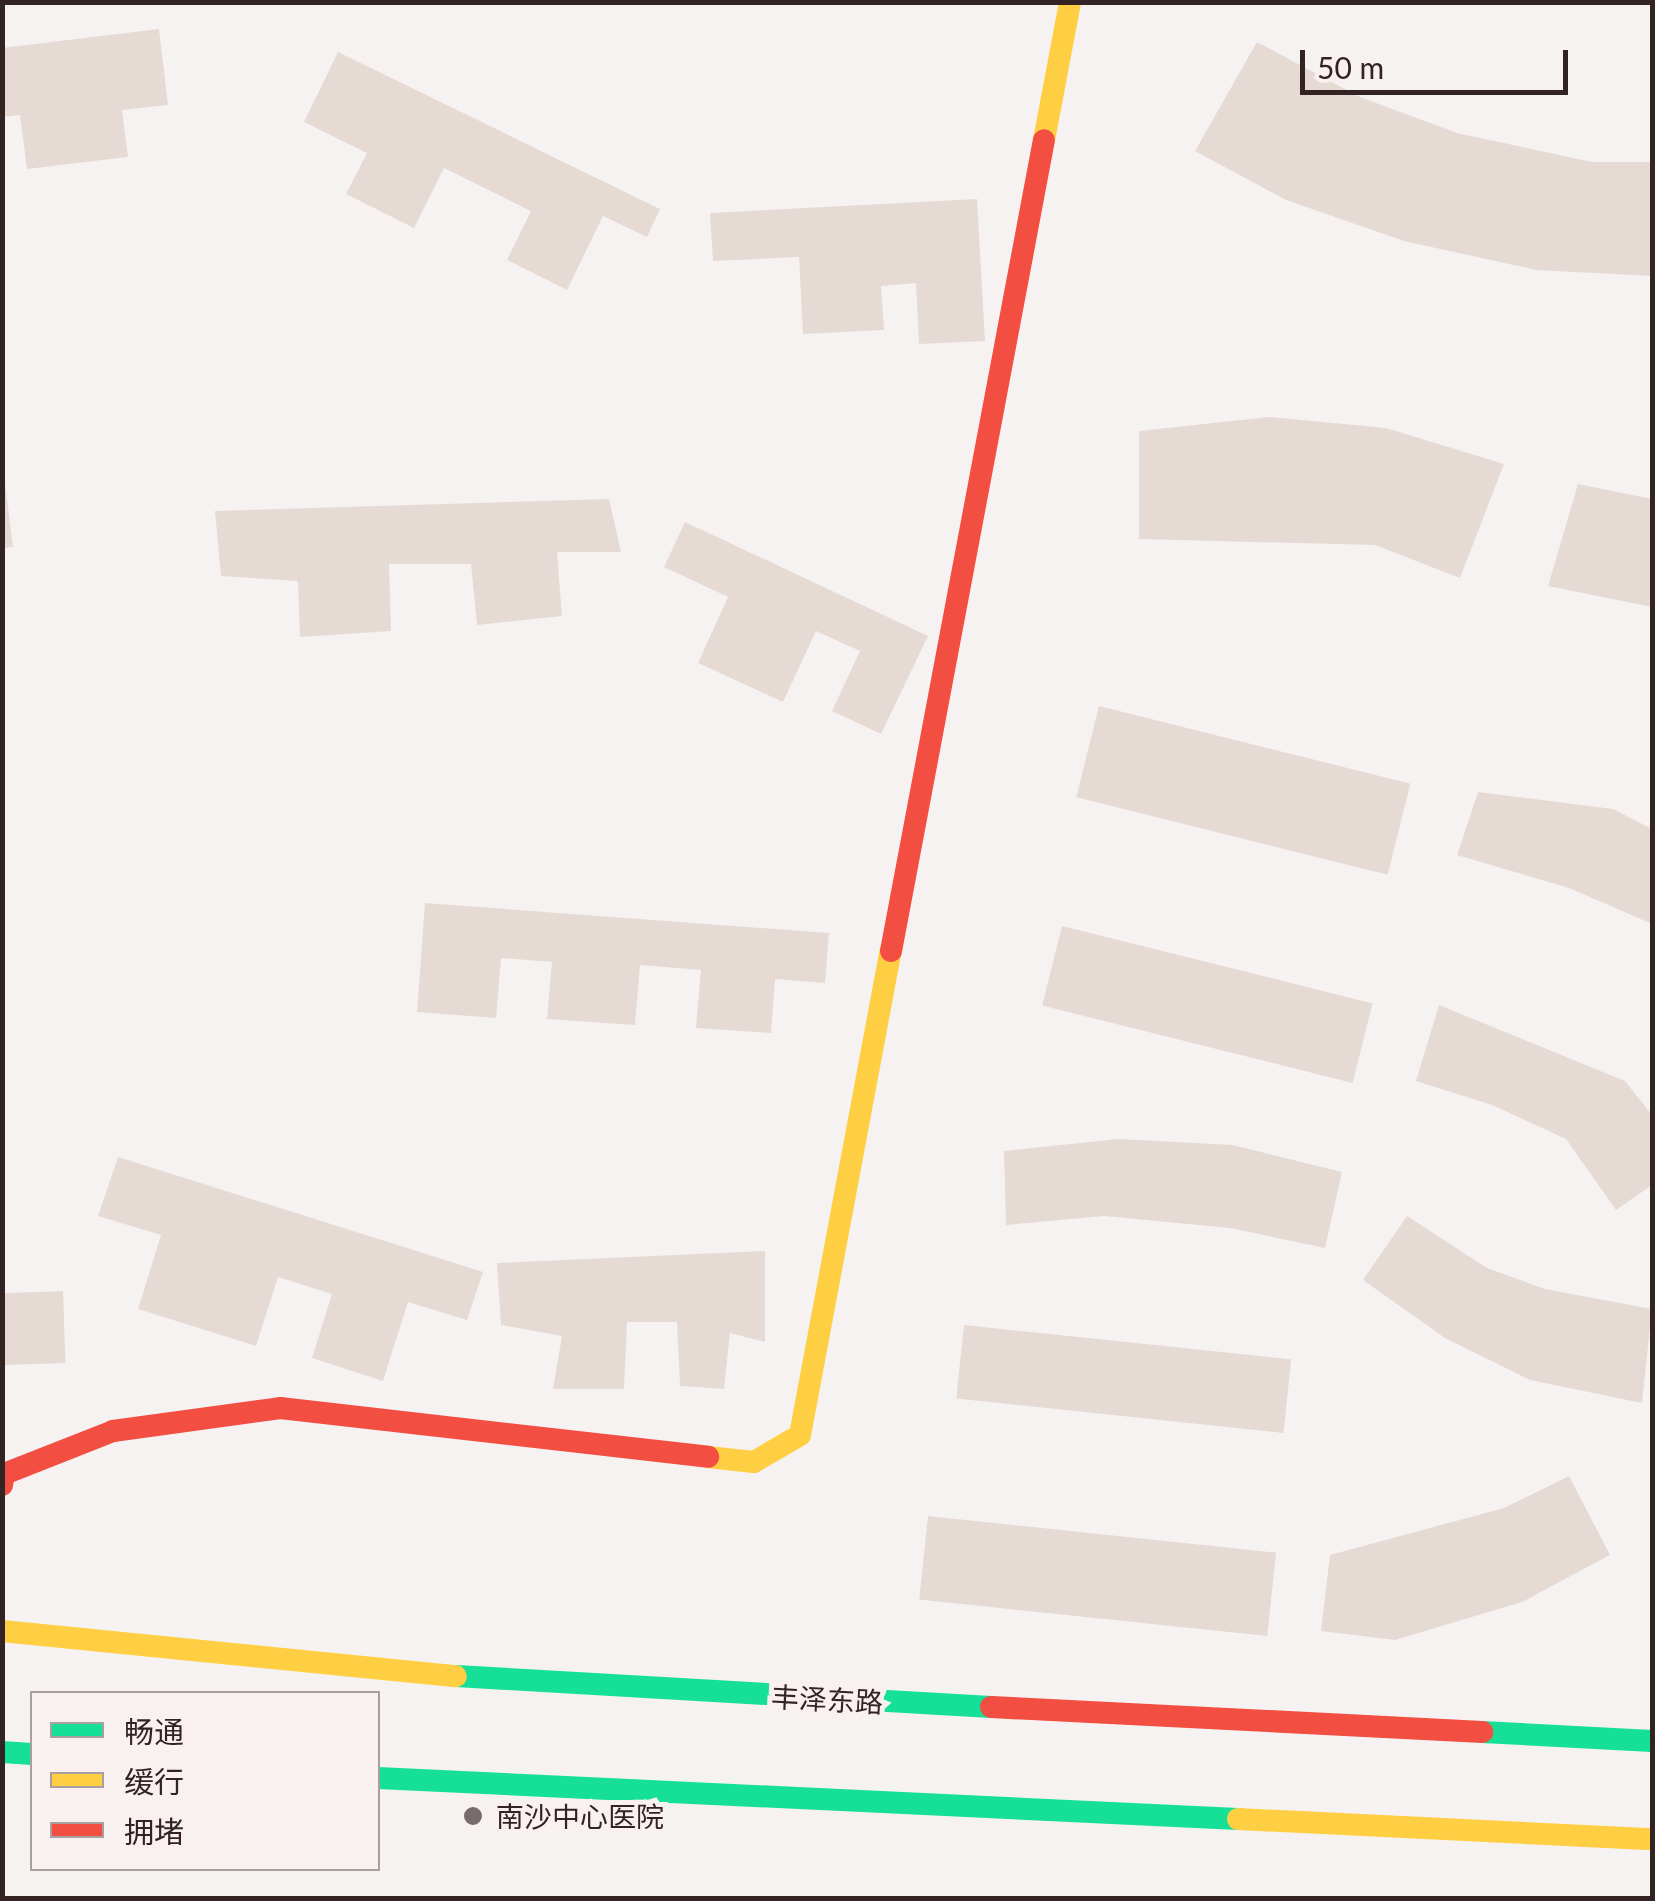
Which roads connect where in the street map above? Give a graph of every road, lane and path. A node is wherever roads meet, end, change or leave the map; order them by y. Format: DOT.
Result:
graph roads {
  1 [pos="1070,2"];
  2 [pos="2,1484"];
  3 [pos="2,1632"];
  4 [pos="1652,1741"];
  5 [pos="2,1752"];
  6 [pos="30,1754"];
  7 [pos="380,1778"];
  8 [pos="1652,1839"];
  1 -- 2 [label="main road"];
  3 -- 4 [label="main road, 丰泽东路"];
  5 -- 6 [label="main road"];
  7 -- 8 [label="main road"];
}
